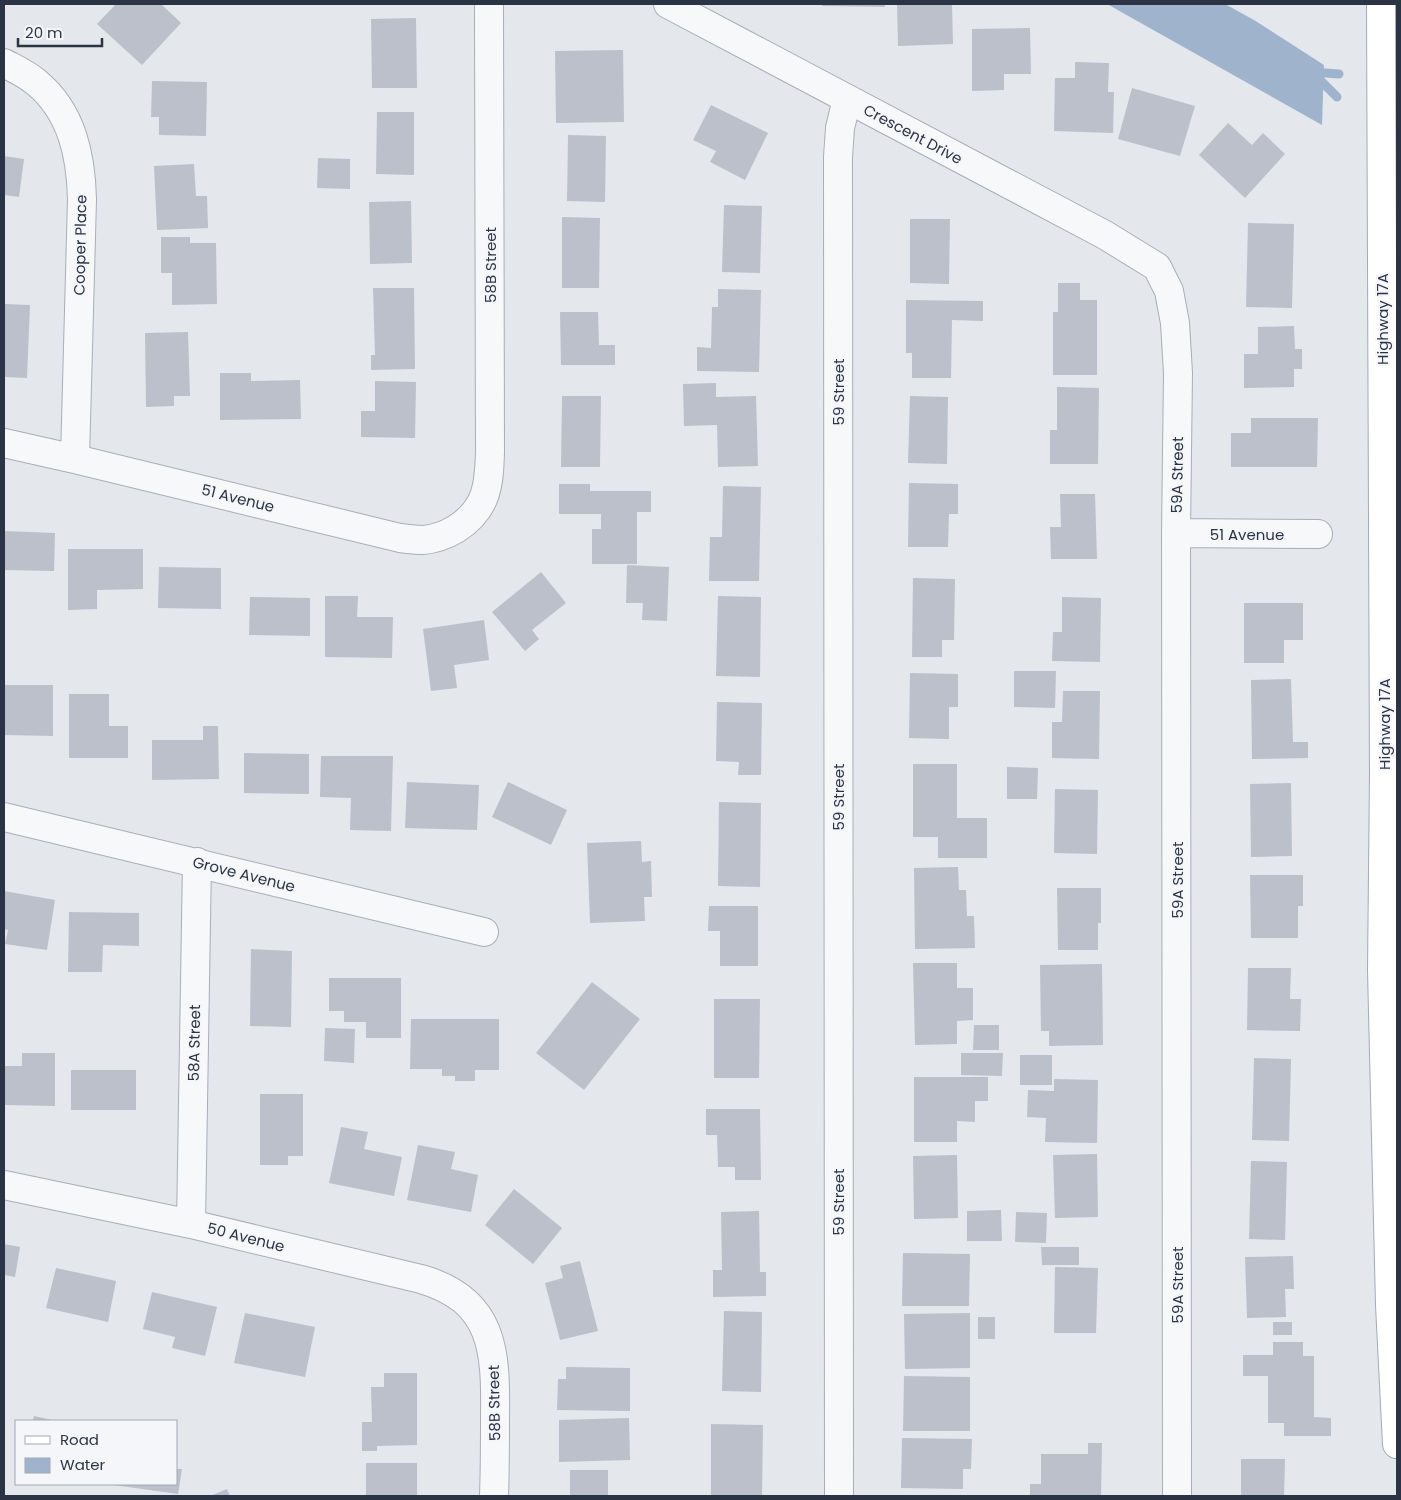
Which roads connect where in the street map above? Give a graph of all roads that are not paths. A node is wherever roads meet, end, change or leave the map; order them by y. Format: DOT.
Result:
graph roads {
  1 [pos="489,4"];
  2 [pos="668,4"];
  3 [pos="1381,4"];
  4 [pos="4,62"];
  5 [pos="847,98"];
  6 [pos="1157,267"];
  7 [pos="4,443"];
  8 [pos="76,459"];
  9 [pos="469,521"];
  10 [pos="1176,533"];
  11 [pos="1318,534"];
  12 [pos="4,818"];
  13 [pos="197,862"];
  14 [pos="484,932"];
  15 [pos="4,1184"];
  16 [pos="191,1224"];
  17 [pos="477,1314"];
  18 [pos="1397,1444"];
  19 [pos="494,1496"];
  20 [pos="839,1496"];
  21 [pos="1177,1496"];
  1 -- 9 [label="street, 58B Street"];
  2 -- 5 [label="street, Crescent Drive"];
  3 -- 18 [label="main road, Highway 17A"];
  4 -- 8 [label="street, Cooper Place"];
  5 -- 6 [label="street, Crescent Drive"];
  5 -- 20 [label="street, 59 Street"];
  6 -- 10 [label="street, 59A Street"];
  7 -- 8 [label="street, 51 Avenue"];
  8 -- 9 [label="street, 51 Avenue"];
  10 -- 11 [label="street, 51 Avenue"];
  10 -- 21 [label="street, 59A Street"];
  12 -- 13 [label="street, Grove Avenue"];
  13 -- 14 [label="street, Grove Avenue"];
  13 -- 16 [label="street, 58A Street"];
  15 -- 16 [label="street, 50 Avenue"];
  16 -- 17 [label="street, 50 Avenue"];
  17 -- 19 [label="street, 58B Street"];
}
